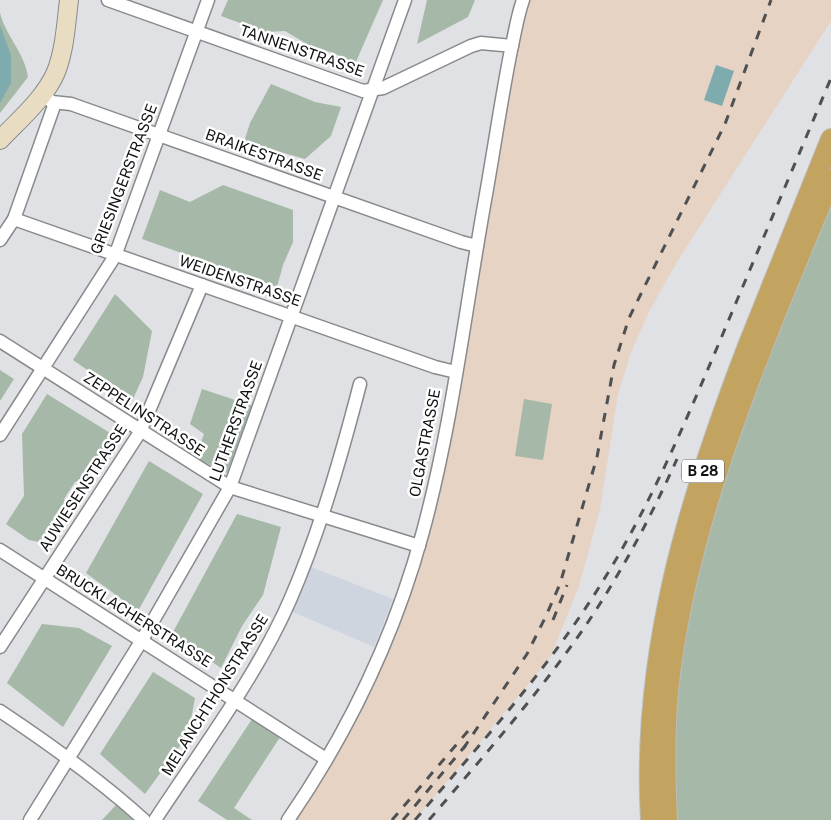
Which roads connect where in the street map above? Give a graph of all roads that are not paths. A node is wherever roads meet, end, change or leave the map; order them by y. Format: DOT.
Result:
graph roads {
  1 [pos="69,0"];
  2 [pos="108,0"];
  3 [pos="208,0"];
  4 [pos="405,0"];
  5 [pos="523,0"];
  6 [pos="197,32"];
  7 [pos="512,46"];
  8 [pos="373,90"];
  9 [pos="49,98"];
  10 [pos="160,135"];
  11 [pos="831,139"];
  12 [pos="0,140"];
  13 [pos="831,179"];
  14 [pos="334,197"];
  15 [pos="14,219"];
  16 [pos="0,240"];
  17 [pos="477,246"];
  18 [pos="115,256"];
  19 [pos="202,285"];
  20 [pos="292,315"];
  21 [pos="0,341"];
  22 [pos="43,368"];
  23 [pos="456,372"];
  24 [pos="360,384"];
  25 [pos="140,432"];
  26 [pos="0,435"];
  27 [pos="230,488"];
  28 [pos="322,517"];
  29 [pos="418,546"];
  30 [pos="0,550"];
  31 [pos="44,578"];
  32 [pos="142,640"];
  33 [pos="0,647"];
  34 [pos="234,699"];
  35 [pos="0,711"];
  36 [pos="69,757"];
  37 [pos="326,759"];
  38 [pos="30,820"];
  39 [pos="144,820"];
  40 [pos="155,820"];
  41 [pos="288,820"];
  42 [pos="651,820"];
  43 [pos="667,820"];
  1 -- 9 [label="main road"];
  2 -- 6 [label="street, TANNENSTRASSE"];
  3 -- 6 [label="street, GRIESINGERSTRASSE"];
  4 -- 8 [label="street, LUTHERSTRASSE"];
  5 -- 7 [label="street, OLGASTRASSE"];
  6 -- 8 [label="street, TANNENSTRASSE"];
  6 -- 10 [label="street, GRIESINGERSTRASSE"];
  7 -- 8 [label="street, TANNENSTRASSE"];
  7 -- 17 [label="street, OLGASTRASSE"];
  8 -- 14 [label="street, LUTHERSTRASSE"];
  9 -- 10 [label="street, BRAIKESTRASSE"];
  9 -- 12 [label="main road"];
  9 -- 15 [label="street"];
  10 -- 14 [label="street, BRAIKESTRASSE"];
  10 -- 18 [label="street, GRIESINGERSTRASSE"];
  11 -- 42 [label="highway, B 28"];
  13 -- 43 [label="highway, B 28"];
  14 -- 17 [label="street, BRAIKESTRASSE"];
  14 -- 20 [label="street, LUTHERSTRASSE"];
  15 -- 16 [label="street"];
  15 -- 18 [label="street, WEIDENSTRASSE"];
  17 -- 23 [label="street, OLGASTRASSE"];
  18 -- 19 [label="street, WEIDENSTRASSE"];
  18 -- 22 [label="street, GRIESINGERSTRASSE"];
  19 -- 20 [label="street, WEIDENSTRASSE"];
  19 -- 25 [label="street, AUWIESENSTRASSE"];
  20 -- 23 [label="street, WEIDENSTRASSE"];
  20 -- 27 [label="street, LUTHERSTRASSE"];
  21 -- 22 [label="street, ZEPPELINSTRASSE"];
  22 -- 25 [label="street, ZEPPELINSTRASSE"];
  22 -- 26 [label="street, GRIESINGERSTRASSE"];
  23 -- 29 [label="street, OLGASTRASSE"];
  24 -- 28 [label="street, MELANCHTHONSTRASSE"];
  25 -- 27 [label="street, ZEPPELINSTRASSE"];
  25 -- 31 [label="street, AUWIESENSTRASSE"];
  27 -- 28 [label="street, ZEPPELINSTRASSE"];
  27 -- 32 [label="street, LUTHERSTRASSE"];
  28 -- 29 [label="street, ZEPPELINSTRASSE"];
  28 -- 34 [label="street, MELANCHTHONSTRASSE"];
  29 -- 37 [label="street, OLGASTRASSE"];
  30 -- 31 [label="street, BRUCKLACHERSTRASSE"];
  31 -- 32 [label="street, BRUCKLACHERSTRASSE"];
  31 -- 33 [label="street, AUWIESENSTRASSE"];
  32 -- 34 [label="street, BRUCKLACHERSTRASSE"];
  32 -- 36 [label="street, LUTHERSTRASSE"];
  34 -- 37 [label="street, BRUCKLACHERSTRASSE"];
  34 -- 40 [label="street, MELANCHTHONSTRASSE"];
  35 -- 36 [label="street"];
  36 -- 38 [label="street, LUTHERSTRASSE"];
  36 -- 39 [label="street"];
  37 -- 41 [label="street, OLGASTRASSE"];
}
